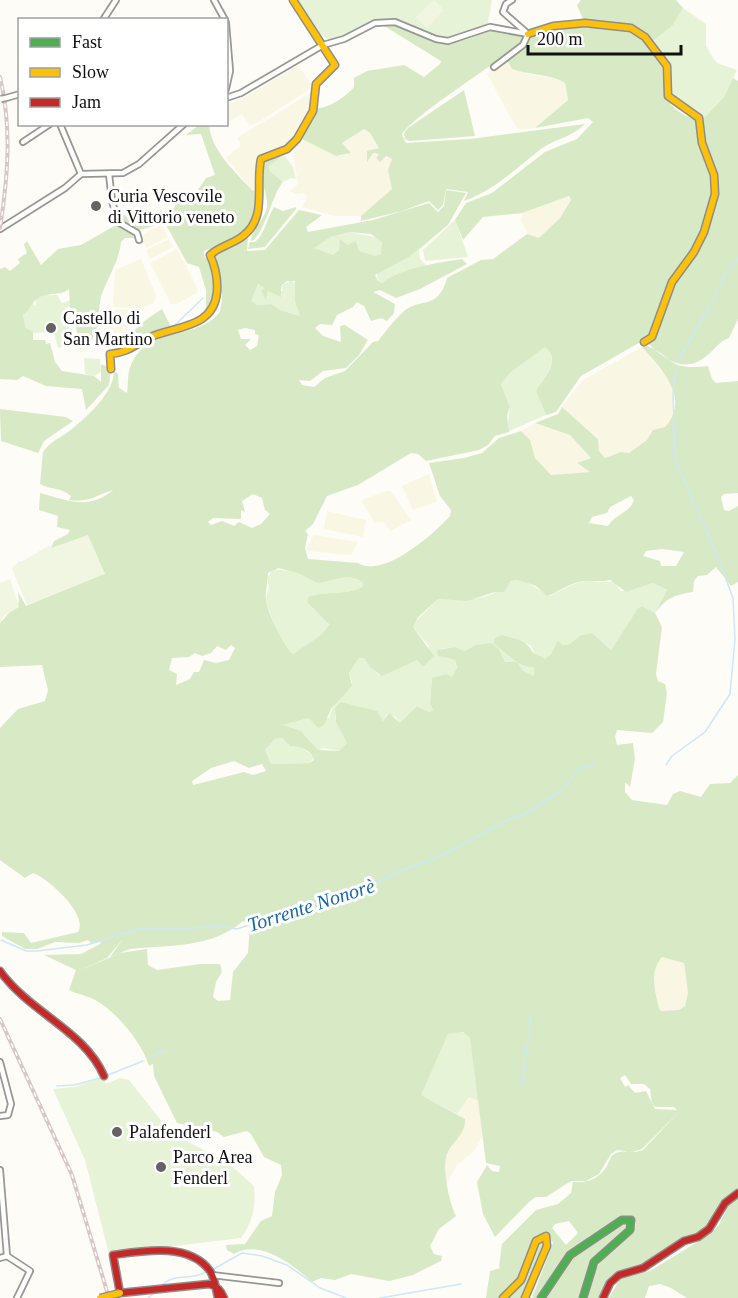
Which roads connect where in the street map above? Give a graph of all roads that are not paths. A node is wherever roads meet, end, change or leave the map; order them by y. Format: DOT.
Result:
graph roads {
  1 [pos="116,0"];
  2 [pos="214,0"];
  3 [pos="293,0"];
  4 [pos="512,0"];
  5 [pos="104,18"];
  6 [pos="224,18"];
  7 [pos="528,34"];
  8 [pos="323,45"];
  9 [pos="228,46"];
  10 [pos="494,67"];
  11 [pos="228,80"];
  12 [pos="18,95"];
  13 [pos="228,97"];
  14 [pos="2,99"];
  15 [pos="47,126"];
  16 [pos="61,126"];
  17 [pos="182,126"];
  18 [pos="23,142"];
  19 [pos="81,174"];
  20 [pos="110,174"];
  21 [pos="2,228"];
  22 [pos="139,240"];
  23 [pos="644,342"];
  24 [pos="111,369"];
  25 [pos="0,971"];
  26 [pos="0,1062"];
  27 [pos="104,1076"];
  28 [pos="3,1116"];
  29 [pos="0,1170"];
  30 [pos="738,1193"];
  31 [pos="1,1201"];
  32 [pos="8,1256"];
  33 [pos="0,1258"];
  34 [pos="212,1275"];
  35 [pos="279,1283"];
  36 [pos="216,1286"];
  37 [pos="120,1293"];
  38 [pos="17,1298"];
  39 [pos="100,1298"];
  40 [pos="218,1298"];
  41 [pos="224,1298"];
  42 [pos="503,1298"];
  43 [pos="525,1298"];
  44 [pos="541,1298"];
  45 [pos="583,1298"];
  46 [pos="603,1298"];
  1 -- 5 [label="street"];
  2 -- 6 [label="street"];
  3 -- 8 [label="street"];
  4 -- 7 [label="street"];
  7 -- 8 [label="street"];
  7 -- 10 [label="street"];
  7 -- 23 [label="street"];
  8 -- 13 [label="street"];
  8 -- 24 [label="street"];
  9 -- 11 [label="street"];
  12 -- 14 [label="street"];
  15 -- 18 [label="street"];
  16 -- 19 [label="street"];
  17 -- 20 [label="street"];
  19 -- 20 [label="street"];
  19 -- 21 [label="street"];
  20 -- 22 [label="street"];
  25 -- 27 [label="street"];
  26 -- 28 [label="street"];
  29 -- 31 [label="street"];
  30 -- 46 [label="street"];
  31 -- 32 [label="street"];
  32 -- 33 [label="street"];
  32 -- 38 [label="street"];
  34 -- 35 [label="street"];
  34 -- 36 [label="street"];
  34 -- 37 [label="street"];
  36 -- 37 [label="street"];
  36 -- 40 [label="street"];
  36 -- 41 [label="street"];
  37 -- 39 [label="street, bridge"];
  42 -- 43 [label="street"];
  44 -- 45 [label="street"];
}
